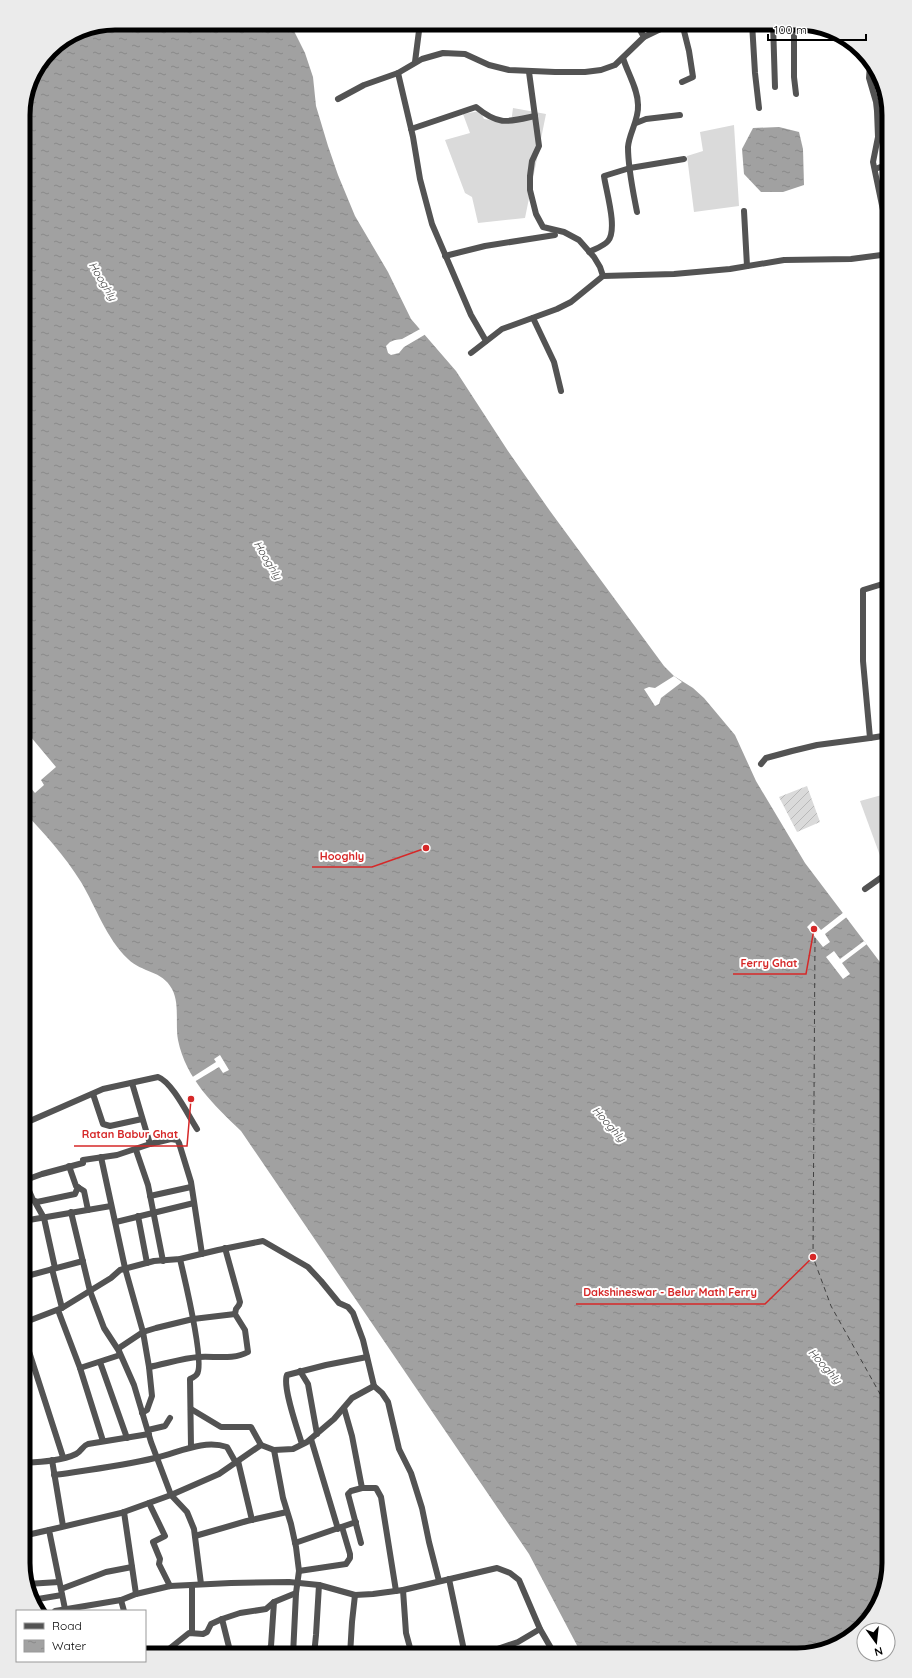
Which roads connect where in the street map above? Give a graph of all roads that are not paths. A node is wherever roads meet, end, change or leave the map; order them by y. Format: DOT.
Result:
graph roads {
  1 [pos="419,30"];
  2 [pos="640,30"];
  3 [pos="658,30"];
  4 [pos="684,30"];
  5 [pos="752,30"];
  6 [pos="773,30"];
  7 [pos="794,30"];
  8 [pos="644,37"];
  9 [pos="623,58"];
  10 [pos="415,62"];
  11 [pos="870,71"];
  12 [pos="529,72"];
  13 [pos="398,73"];
  14 [pos="682,82"];
  15 [pos="775,87"];
  16 [pos="796,94"];
  17 [pos="338,99"];
  18 [pos="759,108"];
  19 [pos="680,115"];
  20 [pos="535,116"];
  21 [pos="636,123"];
  22 [pos="411,129"];
  23 [pos="684,159"];
  24 [pos="882,166"];
  25 [pos="630,168"];
  26 [pos="875,169"];
  27 [pos="882,204"];
  28 [pos="744,211"];
  29 [pos="638,212"];
  30 [pos="555,235"];
  31 [pos="589,252"];
  32 [pos="882,255"];
  33 [pos="445,256"];
  34 [pos="747,266"];
  35 [pos="603,276"];
  36 [pos="533,318"];
  37 [pos="486,341"];
  38 [pos="471,353"];
  39 [pos="561,391"];
  40 [pos="882,584"];
  41 [pos="882,736"];
  42 [pos="870,738"];
  43 [pos="761,764"];
  44 [pos="882,877"];
  45 [pos="865,889"];
  46 [pos="132,1084"];
  47 [pos="92,1094"];
  48 [pos="142,1119"];
  49 [pos="30,1121"];
  50 [pos="197,1129"];
  51 [pos="150,1144"];
  52 [pos="136,1150"];
  53 [pos="101,1157"];
  54 [pos="69,1166"];
  55 [pos="31,1178"];
  56 [pos="191,1187"];
  57 [pos="78,1188"];
  58 [pos="30,1192"];
  59 [pos="150,1196"];
  60 [pos="35,1202"];
  61 [pos="194,1203"];
  62 [pos="111,1206"];
  63 [pos="88,1210"];
  64 [pos="71,1212"];
  65 [pos="153,1213"];
  66 [pos="138,1216"];
  67 [pos="44,1218"];
  68 [pos="30,1220"];
  69 [pos="116,1222"];
  70 [pos="225,1248"];
  71 [pos="202,1254"];
  72 [pos="180,1260"];
  73 [pos="83,1261"];
  74 [pos="163,1261"];
  75 [pos="147,1263"];
  76 [pos="125,1268"];
  77 [pos="54,1269"];
  78 [pos="30,1275"];
  79 [pos="90,1291"];
  80 [pos="60,1309"];
  81 [pos="235,1314"];
  82 [pos="193,1319"];
  83 [pos="30,1321"];
  84 [pos="143,1332"];
  85 [pos="120,1353"];
  86 [pos="30,1355"];
  87 [pos="198,1357"];
  88 [pos="367,1357"];
  89 [pos="100,1362"];
  90 [pos="150,1367"];
  91 [pos="80,1368"];
  92 [pos="300,1371"];
  93 [pos="374,1386"];
  94 [pos="344,1408"];
  95 [pos="191,1409"];
  96 [pos="142,1413"];
  97 [pos="170,1418"];
  98 [pos="148,1432"];
  99 [pos="317,1434"];
  100 [pos="127,1438"];
  101 [pos="311,1439"];
  102 [pos="103,1441"];
  103 [pos="302,1444"];
  104 [pos="261,1445"];
  105 [pos="191,1447"];
  106 [pos="274,1450"];
  107 [pos="63,1457"];
  108 [pos="157,1458"];
  109 [pos="52,1460"];
  110 [pos="30,1462"];
  111 [pos="237,1462"];
  112 [pos="54,1475"];
  113 [pos="362,1488"];
  114 [pos="171,1495"];
  115 [pos="149,1503"];
  116 [pos="124,1512"];
  117 [pos="287,1512"];
  118 [pos="252,1520"];
  119 [pos="356,1522"];
  120 [pos="63,1526"];
  121 [pos="340,1528"];
  122 [pos="49,1530"];
  123 [pos="30,1534"];
  124 [pos="195,1536"];
  125 [pos="295,1543"];
  126 [pos="361,1543"];
  127 [pos="132,1567"];
  128 [pos="299,1571"];
  129 [pos="449,1579"];
  130 [pos="439,1581"];
  131 [pos="59,1582"];
  132 [pos="297,1583"];
  133 [pos="33,1584"];
  134 [pos="201,1584"];
  135 [pos="192,1585"];
  136 [pos="319,1585"];
  137 [pos="170,1586"];
  138 [pos="400,1590"];
  139 [pos="62,1592"];
  140 [pos="296,1593"];
  141 [pos="136,1594"];
  142 [pos="355,1595"];
  143 [pos="38,1598"];
  144 [pos="121,1600"];
  145 [pos="274,1602"];
  146 [pos="96,1604"];
  147 [pos="61,1610"];
  148 [pos="98,1610"];
  149 [pos="124,1610"];
  150 [pos="222,1619"];
  151 [pos="540,1629"];
  152 [pos="192,1632"];
  153 [pos="170,1648"];
  154 [pos="229,1648"];
  155 [pos="270,1648"];
  156 [pos="292,1648"];
  157 [pos="315,1648"];
  158 [pos="350,1648"];
  159 [pos="410,1648"];
  160 [pos="464,1648"];
  161 [pos="504,1648"];
  162 [pos="550,1648"];
  1 -- 10 [label="street"];
  2 -- 8 [label="street"];
  3 -- 8 [label="street"];
  4 -- 14 [label="street"];
  5 -- 18 [label="street"];
  6 -- 15 [label="street"];
  7 -- 16 [label="street"];
  8 -- 9 [label="street"];
  9 -- 12 [label="street"];
  9 -- 21 [label="street"];
  10 -- 12 [label="street"];
  10 -- 13 [label="street"];
  11 -- 26 [label="street"];
  12 -- 20 [label="street"];
  13 -- 17 [label="street"];
  13 -- 22 [label="street"];
  19 -- 21 [label="street"];
  20 -- 22 [label="street"];
  20 -- 31 [label="street"];
  21 -- 25 [label="street"];
  22 -- 33 [label="street"];
  23 -- 25 [label="street"];
  24 -- 26 [label="street"];
  25 -- 29 [label="street"];
  25 -- 31 [label="street"];
  26 -- 27 [label="street"];
  28 -- 34 [label="street"];
  30 -- 33 [label="street"];
  31 -- 35 [label="street"];
  32 -- 34 [label="street"];
  33 -- 37 [label="street"];
  34 -- 35 [label="street"];
  35 -- 36 [label="street"];
  36 -- 37 [label="street"];
  36 -- 39 [label="street"];
  37 -- 38 [label="street"];
  40 -- 42 [label="street"];
  41 -- 42 [label="street"];
  42 -- 43 [label="street"];
  44 -- 45 [label="street"];
  46 -- 47 [label="street"];
  46 -- 48 [label="street"];
  46 -- 50 [label="street"];
  47 -- 48 [label="street"];
  47 -- 49 [label="street"];
  48 -- 51 [label="street"];
  51 -- 52 [label="street"];
  51 -- 56 [label="street"];
  52 -- 53 [label="street"];
  52 -- 59 [label="street"];
  53 -- 54 [label="street"];
  53 -- 62 [label="street"];
  54 -- 55 [label="street"];
  54 -- 57 [label="street"];
  56 -- 59 [label="street"];
  56 -- 61 [label="street"];
  57 -- 60 [label="street"];
  57 -- 63 [label="street"];
  58 -- 60 [label="street"];
  59 -- 65 [label="street"];
  60 -- 67 [label="street"];
  61 -- 65 [label="street"];
  61 -- 71 [label="street"];
  62 -- 63 [label="street"];
  62 -- 69 [label="street"];
  63 -- 64 [label="street"];
  64 -- 67 [label="street"];
  64 -- 73 [label="street"];
  65 -- 66 [label="street"];
  65 -- 74 [label="street"];
  66 -- 69 [label="street"];
  66 -- 75 [label="street"];
  67 -- 68 [label="street"];
  67 -- 77 [label="street"];
  69 -- 76 [label="street"];
  70 -- 71 [label="street"];
  70 -- 81 [label="street"];
  70 -- 88 [label="street"];
  71 -- 72 [label="street"];
  72 -- 74 [label="street"];
  72 -- 82 [label="street"];
  73 -- 77 [label="street"];
  73 -- 79 [label="street"];
  74 -- 75 [label="street"];
  75 -- 76 [label="street"];
  76 -- 79 [label="street"];
  76 -- 84 [label="street"];
  77 -- 78 [label="street"];
  77 -- 80 [label="street"];
  79 -- 80 [label="street"];
  79 -- 85 [label="street"];
  80 -- 83 [label="street"];
  80 -- 91 [label="street"];
  81 -- 82 [label="street"];
  81 -- 87 [label="street"];
  82 -- 84 [label="street"];
  82 -- 87 [label="street"];
  84 -- 85 [label="street"];
  84 -- 90 [label="street"];
  85 -- 89 [label="street"];
  85 -- 96 [label="street"];
  86 -- 107 [label="street"];
  87 -- 90 [label="street"];
  87 -- 95 [label="street"];
  88 -- 92 [label="street"];
  88 -- 93 [label="street"];
  89 -- 91 [label="street"];
  89 -- 100 [label="street"];
  90 -- 96 [label="street"];
  91 -- 102 [label="street"];
  92 -- 99 [label="street"];
  92 -- 103 [label="street"];
  93 -- 94 [label="street"];
  93 -- 130 [label="street"];
  94 -- 99 [label="street"];
  94 -- 113 [label="street"];
  95 -- 104 [label="street"];
  95 -- 105 [label="street"];
  96 -- 98 [label="street"];
  97 -- 98 [label="street"];
  98 -- 100 [label="street"];
  98 -- 108 [label="street"];
  99 -- 101 [label="street"];
  100 -- 102 [label="street"];
  101 -- 103 [label="street"];
  101 -- 121 [label="street"];
  102 -- 107 [label="street"];
  103 -- 106 [label="street"];
  104 -- 106 [label="street"];
  104 -- 111 [label="street"];
  105 -- 108 [label="street"];
  105 -- 111 [label="street"];
  106 -- 117 [label="street"];
  107 -- 109 [label="street"];
  108 -- 112 [label="street"];
  108 -- 114 [label="street"];
  109 -- 110 [label="street"];
  109 -- 112 [label="street"];
  111 -- 114 [label="street"];
  111 -- 118 [label="street"];
  112 -- 120 [label="street"];
  113 -- 119 [label="street"];
  113 -- 138 [label="street"];
  114 -- 115 [label="street"];
  114 -- 124 [label="street"];
  115 -- 116 [label="street"];
  115 -- 137 [label="street"];
  116 -- 120 [label="street"];
  116 -- 127 [label="street"];
  117 -- 118 [label="street"];
  117 -- 125 [label="street"];
  118 -- 124 [label="street"];
  119 -- 121 [label="street"];
  119 -- 126 [label="street"];
  120 -- 122 [label="street"];
  121 -- 125 [label="street"];
  121 -- 128 [label="street"];
  122 -- 123 [label="street"];
  122 -- 131 [label="street"];
  124 -- 134 [label="street"];
  125 -- 128 [label="street"];
  127 -- 139 [label="street"];
  127 -- 141 [label="street"];
  128 -- 132 [label="street"];
  129 -- 130 [label="street"];
  129 -- 151 [label="street"];
  129 -- 160 [label="street"];
  130 -- 138 [label="street"];
  131 -- 133 [label="street"];
  131 -- 139 [label="street"];
  132 -- 134 [label="street"];
  132 -- 136 [label="street"];
  132 -- 140 [label="street"];
  134 -- 135 [label="street"];
  135 -- 137 [label="street"];
  135 -- 152 [label="street"];
  136 -- 142 [label="street"];
  136 -- 157 [label="street"];
  137 -- 141 [label="street"];
  138 -- 142 [label="street"];
  138 -- 159 [label="street"];
  139 -- 143 [label="street"];
  139 -- 147 [label="street"];
  140 -- 145 [label="street"];
  140 -- 156 [label="street"];
  141 -- 144 [label="street"];
  142 -- 158 [label="street"];
  144 -- 146 [label="street"];
  144 -- 149 [label="street"];
  145 -- 150 [label="street"];
  145 -- 155 [label="street"];
  146 -- 147 [label="street"];
  146 -- 148 [label="street"];
  150 -- 152 [label="street"];
  150 -- 154 [label="street"];
  151 -- 161 [label="street"];
  151 -- 162 [label="street"];
  152 -- 153 [label="street"];
}
